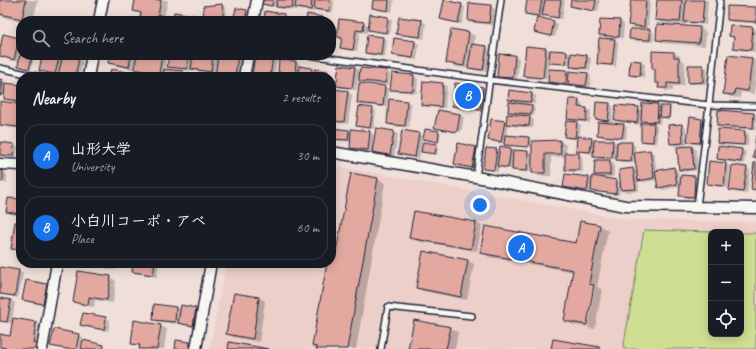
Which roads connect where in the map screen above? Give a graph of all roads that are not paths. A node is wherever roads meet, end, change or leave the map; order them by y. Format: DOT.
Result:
graph roads {
  1 [pos="103,0"];
  2 [pos="257,0"];
  3 [pos="501,0"];
  4 [pos="720,0"];
  5 [pos="100,16"];
  6 [pos="254,16"];
  7 [pos="336,59"];
  8 [pos="91,60"];
  9 [pos="247,60"];
  10 [pos="0,68"];
  11 [pos="18,72"];
  12 [pos="89,72"];
  13 [pos="245,72"];
  14 [pos="490,80"];
  15 [pos="709,105"];
  16 [pos="756,106"];
  17 [pos="336,153"];
  18 [pos="0,164"];
  19 [pos="16,165"];
  20 [pos="476,177"];
  21 [pos="697,207"];
  22 [pos="756,208"];
  23 [pos="56,268"];
  24 [pos="210,268"];
  25 [pos="472,316"];
  26 [pos="42,349"];
  27 [pos="196,349"];
  28 [pos="381,349"];
  1 -- 5 [label="street"];
  2 -- 6 [label="street"];
  3 -- 14 [label="lane"];
  4 -- 15 [label="lane"];
  7 -- 14 [label="lane"];
  8 -- 12 [label="street"];
  9 -- 13 [label="street"];
  10 -- 11 [label="lane"];
  14 -- 15 [label="lane"];
  14 -- 20 [label="lane"];
  15 -- 16 [label="lane"];
  15 -- 21 [label="lane"];
  17 -- 20 [label="street"];
  18 -- 19 [label="street"];
  20 -- 21 [label="street"];
  21 -- 22 [label="street"];
  23 -- 26 [label="street"];
  24 -- 27 [label="street"];
  25 -- 28 [label="lane"];
}
